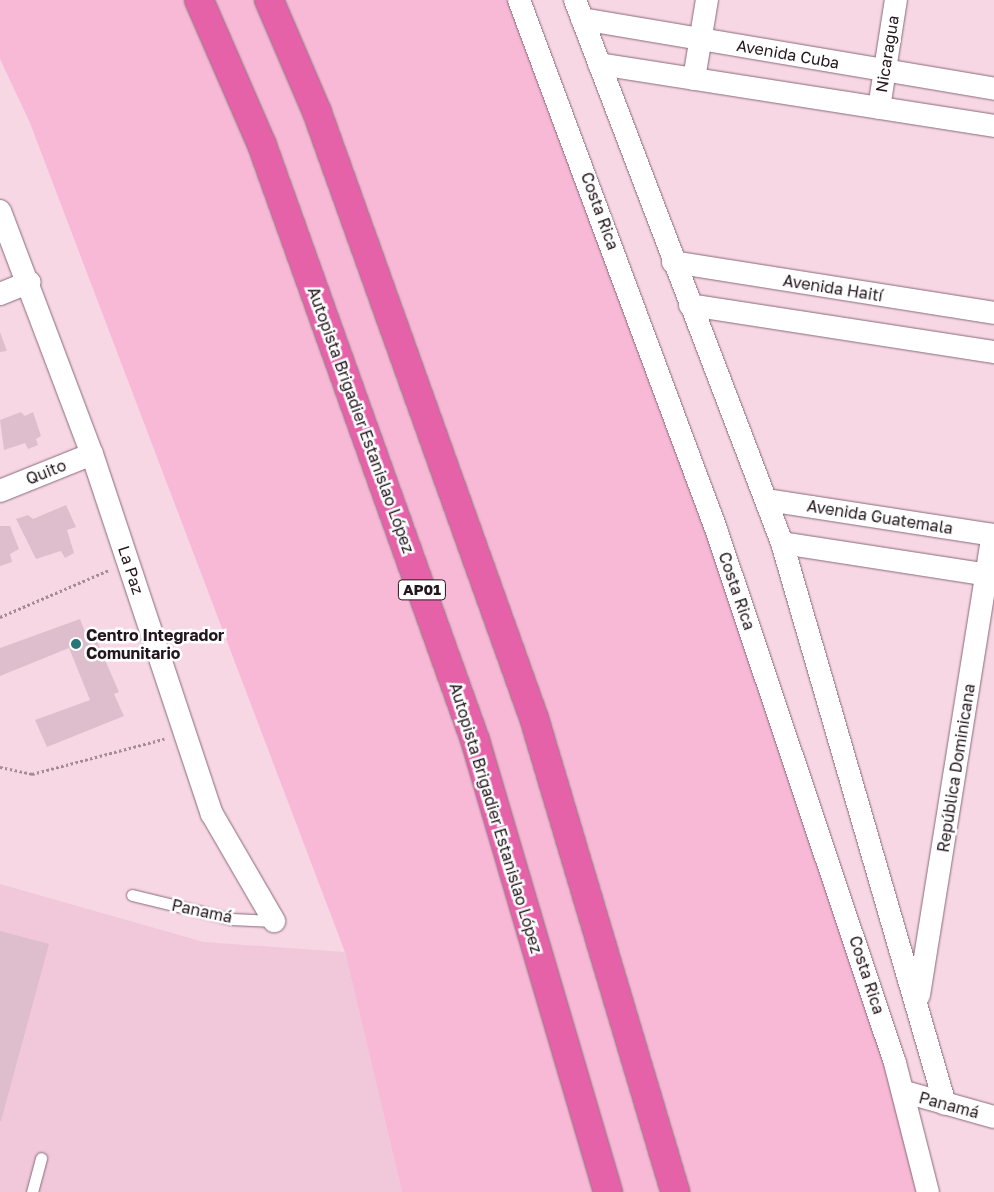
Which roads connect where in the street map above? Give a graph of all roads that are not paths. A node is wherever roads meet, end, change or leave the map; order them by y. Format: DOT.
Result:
graph roads {
  1 [pos="199,0"];
  2 [pos="269,0"];
  3 [pos="519,0"];
  4 [pos="707,0"];
  5 [pos="896,0"];
  6 [pos="578,10"];
  7 [pos="701,39"];
  8 [pos="599,64"];
  9 [pos="885,71"];
  10 [pos="694,79"];
  11 [pos="994,89"];
  12 [pos="878,108"];
  13 [pos="994,126"];
  14 [pos="0,211"];
  15 [pos="672,262"];
  16 [pos="30,282"];
  17 [pos="0,294"];
  18 [pos="690,305"];
  19 [pos="994,313"];
  20 [pos="994,352"];
  21 [pos="92,454"];
  22 [pos="0,491"];
  23 [pos="767,500"];
  24 [pos="994,535"];
  25 [pos="782,543"];
  26 [pos="990,576"];
  27 [pos="132,895"];
  28 [pos="274,922"];
  29 [pos="918,1001"];
  30 [pos="905,1092"];
  31 [pos="945,1104"];
  32 [pos="994,1117"];
  33 [pos="41,1158"];
  34 [pos="32,1192"];
  35 [pos="608,1192"];
  36 [pos="676,1192"];
  37 [pos="928,1192"];
  1 -- 35 [label="highway, Autopista Brigadier Estanislao López / AP01"];
  2 -- 36 [label="highway"];
  3 -- 30 [label="street, Costa Rica"];
  4 -- 7 [label="street"];
  5 -- 9 [label="street, Nicaragua"];
  6 -- 7 [label="street, Avenida Cuba"];
  6 -- 8 [label="street"];
  7 -- 9 [label="street, Avenida Cuba"];
  7 -- 10 [label="street"];
  8 -- 10 [label="street"];
  8 -- 15 [label="street"];
  9 -- 11 [label="street, Avenida Cuba"];
  9 -- 12 [label="street, Nicaragua"];
  10 -- 12 [label="street"];
  12 -- 13 [label="street"];
  14 -- 16 [label="street, La Paz"];
  15 -- 18 [label="street"];
  15 -- 19 [label="street, Avenida Haití"];
  16 -- 17 [label="street"];
  16 -- 21 [label="street, La Paz"];
  18 -- 20 [label="street"];
  18 -- 23 [label="street"];
  21 -- 22 [label="street, Quito"];
  21 -- 28 [label="street, La Paz"];
  23 -- 24 [label="street, Avenida Guatemala"];
  23 -- 25 [label="street"];
  24 -- 26 [label="street, República Dominicana"];
  25 -- 26 [label="street"];
  25 -- 29 [label="street"];
  26 -- 29 [label="street, República Dominicana"];
  27 -- 28 [label="lane, Panamá"];
  29 -- 31 [label="street"];
  30 -- 31 [label="street, Panamá"];
  30 -- 37 [label="street, Costa Rica"];
  31 -- 32 [label="street, Panamá"];
  33 -- 34 [label="lane"];
}
